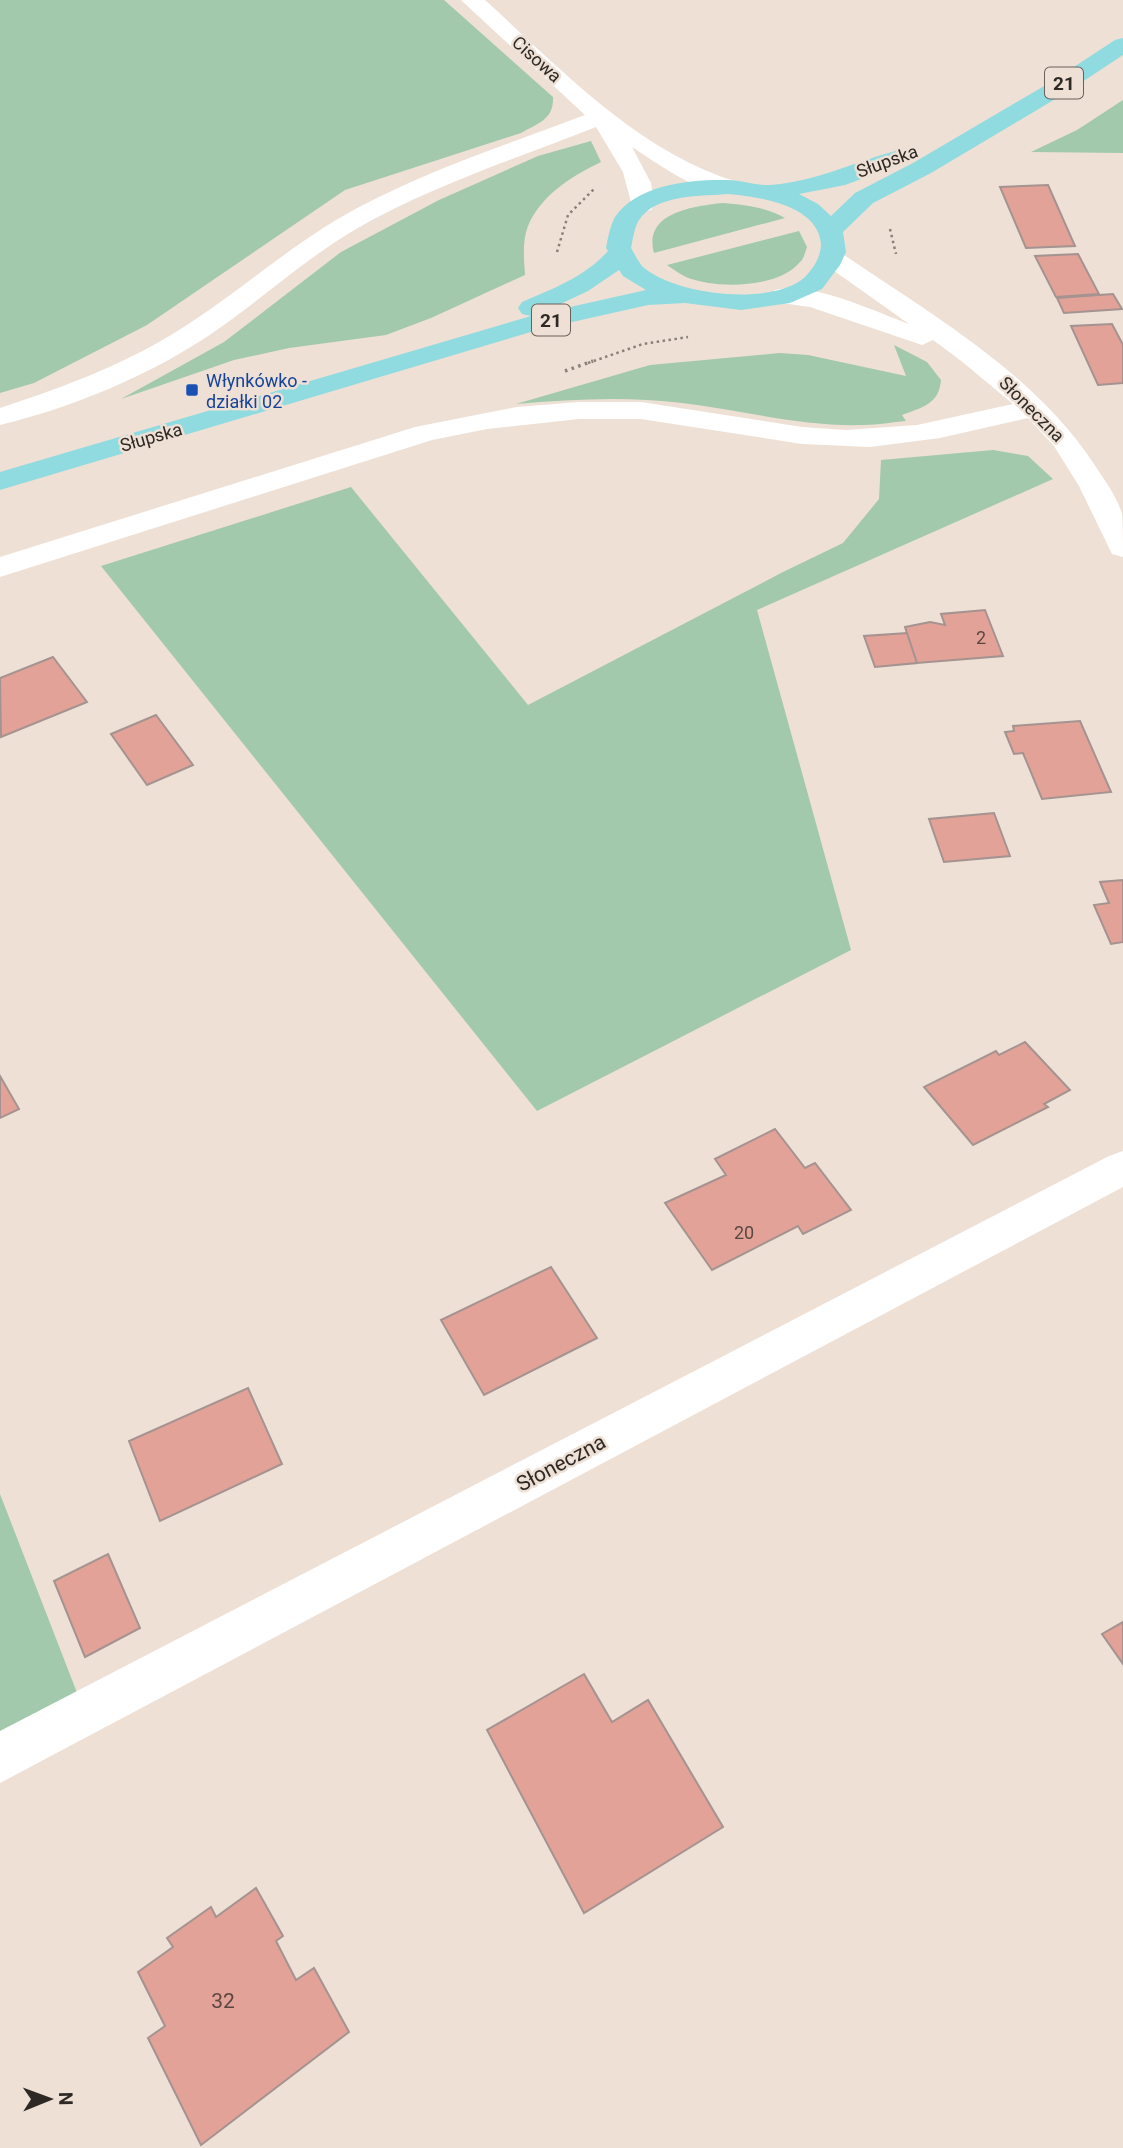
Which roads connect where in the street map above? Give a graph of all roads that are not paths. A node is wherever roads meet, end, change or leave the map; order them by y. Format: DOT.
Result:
graph roads {
  1 [pos="472,0"];
  2 [pos="1123,45"];
  3 [pos="601,117"];
  4 [pos="1003,119"];
  5 [pos="729,187"];
  6 [pos="767,193"];
  7 [pos="642,205"];
  8 [pos="830,231"];
  9 [pos="620,253"];
  10 [pos="832,258"];
  11 [pos="681,296"];
  12 [pos="784,296"];
  13 [pos="970,354"];
  14 [pos="423,355"];
  15 [pos="1034,408"];
  16 [pos="0,417"];
  17 [pos="0,481"];
  18 [pos="1123,547"];
  19 [pos="0,567"];
  20 [pos="1123,1168"];
  21 [pos="0,1758"];
  1 -- 3 [label="street, Cisowa"];
  2 -- 4 [label="main road, Słupska / 21"];
  3 -- 5 [label="street, Cisowa"];
  3 -- 7 [label="street, Cisowa"];
  3 -- 16 [label="street"];
  4 -- 6 [label="main road, Słupska / 21"];
  4 -- 8 [label="main road, Słupska / 21"];
  5 -- 6 [label="main road, 21"];
  5 -- 7 [label="main road, 21"];
  6 -- 8 [label="main road"];
  7 -- 9 [label="main road"];
  8 -- 10 [label="main road"];
  9 -- 11 [label="main road"];
  9 -- 14 [label="main road, Słupska / 21"];
  10 -- 12 [label="main road, 21"];
  10 -- 13 [label="street, Słoneczna"];
  11 -- 12 [label="main road, 21"];
  11 -- 14 [label="main road, Słupska / 21"];
  12 -- 13 [label="street, Słoneczna"];
  13 -- 15 [label="street, Słoneczna"];
  14 -- 17 [label="main road, Słupska / 21"];
  15 -- 18 [label="street, Słoneczna"];
  15 -- 19 [label="street"];
  20 -- 21 [label="street, Słoneczna"];
}
